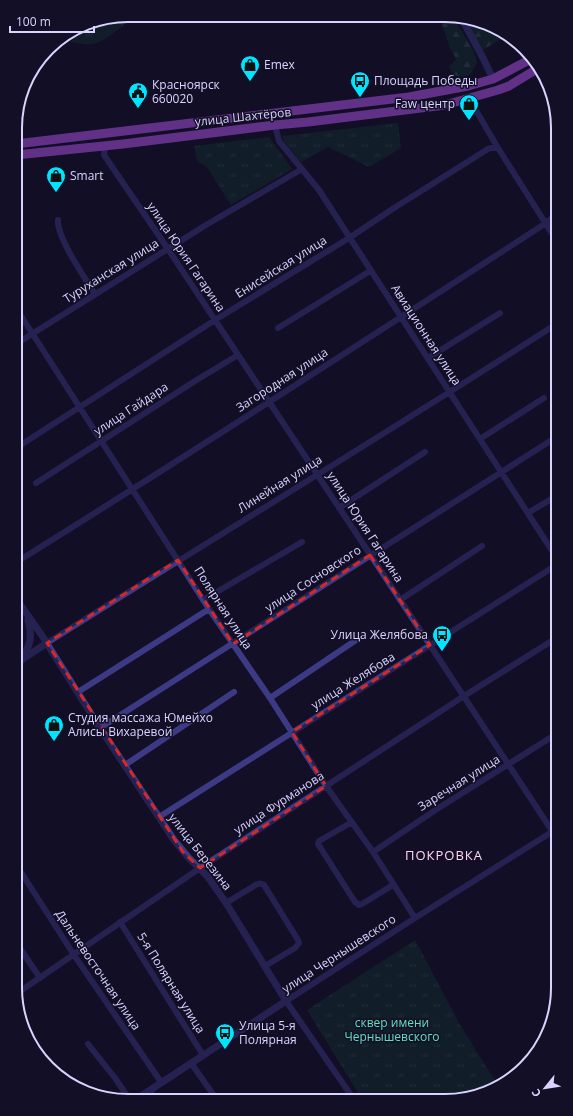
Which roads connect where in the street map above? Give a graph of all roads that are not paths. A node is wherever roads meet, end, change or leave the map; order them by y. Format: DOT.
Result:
graph roads {
  1 [pos="465,24"];
  2 [pos="528,62"];
  3 [pos="534,71"];
  4 [pos="493,79"];
  5 [pos="472,99"];
  6 [pos="275,125"];
  7 [pos="22,143"];
  8 [pos="105,145"];
  9 [pos="498,148"];
  10 [pos="22,154"];
  11 [pos="302,169"];
  12 [pos="551,219"];
  13 [pos="58,220"];
  14 [pos="545,223"];
  15 [pos="551,232"];
  16 [pos="349,238"];
  17 [pos="168,249"];
  18 [pos="370,271"];
  19 [pos="95,294"];
  20 [pos="500,313"];
  21 [pos="22,318"];
  22 [pos="400,318"];
  23 [pos="215,320"];
  24 [pos="551,327"];
  25 [pos="278,328"];
  26 [pos="32,334"];
  27 [pos="22,340"];
  28 [pos="238,355"];
  29 [pos="428,358"];
  30 [pos="450,392"];
  31 [pos="544,398"];
  32 [pos="268,402"];
  33 [pos="80,407"];
  34 [pos="480,439"];
  35 [pos="551,440"];
  36 [pos="101,441"];
  37 [pos="22,444"];
  38 [pos="425,452"];
  39 [pos="501,472"];
  40 [pos="317,474"];
  41 [pos="36,483"];
  42 [pos="133,489"];
  43 [pos="551,499"];
  44 [pos="339,508"];
  45 [pos="528,513"];
  46 [pos="302,542"];
  47 [pos="482,546"];
  48 [pos="551,549"];
  49 [pos="370,555"];
  50 [pos="22,559"];
  51 [pos="178,560"];
  52 [pos="551,568"];
  53 [pos="203,600"];
  54 [pos="400,600"];
  55 [pos="22,608"];
  56 [pos="209,609"];
  57 [pos="27,616"];
  58 [pos="362,636"];
  59 [pos="551,641"];
  60 [pos="47,643"];
  61 [pos="233,644"];
  62 [pos="430,645"];
  63 [pos="22,660"];
  64 [pos="78,692"];
  65 [pos="234,692"];
  66 [pos="464,696"];
  67 [pos="270,698"];
  68 [pos="100,728"];
  69 [pos="292,732"];
  70 [pos="551,737"];
  71 [pos="125,765"];
  72 [pos="508,765"];
  73 [pos="326,786"];
  74 [pos="159,817"];
  75 [pos="352,822"];
  76 [pos="551,824"];
  77 [pos="551,832"];
  78 [pos="373,852"];
  79 [pos="200,868"];
  80 [pos="22,874"];
  81 [pos="393,885"];
  82 [pos="226,902"];
  83 [pos="414,918"];
  84 [pos="120,922"];
  85 [pos="22,951"];
  86 [pos="74,955"];
  87 [pos="265,966"];
  88 [pos="40,978"];
  89 [pos="22,990"];
  90 [pos="286,1001"];
  91 [pos="88,1044"];
  92 [pos="203,1055"];
  93 [pos="191,1063"];
  94 [pos="161,1082"];
  95 [pos="150,1091"];
  96 [pos="126,1094"];
  97 [pos="145,1094"];
  98 [pos="152,1094"];
  99 [pos="213,1094"];
  100 [pos="349,1094"];
  1 -- 4 [label="street"];
  2 -- 4 [label="main road, улица Шахтёров"];
  3 -- 5 [label="main road, улица Шахтёров"];
  4 -- 7 [label="main road, улица Шахтёров"];
  5 -- 6 [label="main road, улица Шахтёров"];
  5 -- 9 [label="street"];
  6 -- 8 [label="main road, улица Шахтёров"];
  6 -- 11 [label="street, Авиационная улица"];
  8 -- 10 [label="main road, улица Шахтёров"];
  8 -- 17 [label="street, улица Юрия Гагарина"];
  9 -- 14 [label="street"];
  9 -- 16 [label="street, Енисейская улица"];
  11 -- 16 [label="street, Авиационная улица"];
  11 -- 17 [label="street, Туруханская улица"];
  12 -- 14 [label="street, Загородная улица"];
  13 -- 19 [label="street"];
  14 -- 15 [label="street"];
  14 -- 22 [label="street, Загородная улица"];
  16 -- 18 [label="street, Авиационная улица"];
  16 -- 23 [label="street, Енисейская улица"];
  17 -- 19 [label="street, Туруханская улица"];
  17 -- 23 [label="street, улица Юрия Гагарина"];
  18 -- 22 [label="street, Авиационная улица"];
  18 -- 25 [label="street"];
  19 -- 26 [label="street, Туруханская улица"];
  20 -- 29 [label="street"];
  21 -- 26 [label="street, Полярная улица"];
  22 -- 29 [label="street, Авиационная улица"];
  22 -- 32 [label="street, Загородная улица"];
  23 -- 28 [label="street, улица Юрия Гагарина"];
  23 -- 33 [label="street, Енисейская улица"];
  24 -- 30 [label="street, Линейная улица"];
  26 -- 27 [label="street, Туруханская улица"];
  26 -- 33 [label="street, Полярная улица"];
  28 -- 32 [label="street, улица Юрия Гагарина"];
  28 -- 36 [label="street, улица Гайдара"];
  29 -- 30 [label="street, Авиационная улица"];
  30 -- 34 [label="street, Авиационная улица"];
  30 -- 40 [label="street, Линейная улица"];
  31 -- 34 [label="street"];
  32 -- 40 [label="street, улица Юрия Гагарина"];
  32 -- 42 [label="street, Загородная улица"];
  33 -- 36 [label="street, Полярная улица"];
  33 -- 37 [label="street, Енисейская улица"];
  34 -- 39 [label="street, Авиационная улица"];
  35 -- 39 [label="street, улица Сосновского"];
  36 -- 41 [label="street, улица Гайдара"];
  36 -- 42 [label="street, Полярная улица"];
  38 -- 44 [label="street"];
  39 -- 45 [label="street, Авиационная улица"];
  39 -- 49 [label="street, улица Сосновского"];
  40 -- 44 [label="street, улица Юрия Гагарина"];
  40 -- 51 [label="street, Линейная улица"];
  42 -- 50 [label="street, Загородная улица"];
  42 -- 51 [label="street, Полярная улица"];
  43 -- 45 [label="street"];
  44 -- 49 [label="street, улица Юрия Гагарина"];
  45 -- 48 [label="street, Авиационная улица"];
  46 -- 53 [label="street"];
  47 -- 54 [label="street"];
  49 -- 54 [label="street, улица Юрия Гагарина"];
  49 -- 61 [label="street, улица Сосновского"];
  51 -- 53 [label="street, Полярная улица"];
  51 -- 60 [label="street, Линейная улица"];
  52 -- 62 [label="street, улица Желябова"];
  53 -- 56 [label="street, Полярная улица"];
  54 -- 62 [label="street, улица Юрия Гагарина"];
  55 -- 57 [label="street, улица Березина"];
  56 -- 61 [label="street, Полярная улица"];
  56 -- 64 [label="street"];
  57 -- 60 [label="street, улица Березина"];
  57 -- 63 [label="street"];
  58 -- 67 [label="street"];
  59 -- 66 [label="street, улица Фурманова"];
  60 -- 63 [label="street, Линейная улица"];
  60 -- 64 [label="street, улица Березина"];
  61 -- 67 [label="street, Полярная улица"];
  61 -- 68 [label="street, улица Сосновского"];
  62 -- 66 [label="street, улица Юрия Гагарина"];
  62 -- 69 [label="street, улица Желябова"];
  64 -- 68 [label="street, улица Березина"];
  65 -- 71 [label="street"];
  66 -- 72 [label="street, улица Юрия Гагарина"];
  66 -- 73 [label="street, улица Фурманова"];
  67 -- 69 [label="street, Полярная улица"];
  68 -- 71 [label="street, улица Березина"];
  69 -- 73 [label="street, Полярная улица"];
  69 -- 74 [label="street, улица Желябова"];
  70 -- 72 [label="street, Заречная улица"];
  71 -- 74 [label="street, улица Березина"];
  72 -- 76 [label="street, улица Юрия Гагарина"];
  72 -- 78 [label="street, Заречная улица"];
  73 -- 75 [label="street, Полярная улица"];
  73 -- 79 [label="street, улица Фурманова"];
  74 -- 79 [label="street, улица Березина"];
  75 -- 78 [label="street, Полярная улица"];
  75 -- 81 [label="street"];
  77 -- 83 [label="street, улица Чернышевского"];
  78 -- 81 [label="street, Полярная улица"];
  79 -- 82 [label="street, улица Березина"];
  79 -- 84 [label="street, улица Фурманова"];
  80 -- 86 [label="street, Дальневосточная улица"];
  81 -- 83 [label="street, Полярная улица"];
  82 -- 87 [label="street, улица Березина"];
  82 -- 87 [label="street"];
  83 -- 90 [label="street, улица Чернышевского"];
  84 -- 86 [label="street, улица Фурманова"];
  84 -- 92 [label="street, 5-я Полярная улица"];
  85 -- 88 [label="street"];
  86 -- 88 [label="street, улица Фурманова"];
  86 -- 94 [label="street, Дальневосточная улица"];
  87 -- 90 [label="street, улица Березина"];
  88 -- 89 [label="street, улица Фурманова"];
  90 -- 92 [label="street, улица Чернышевского"];
  90 -- 100 [label="street, улица Березина"];
  91 -- 96 [label="street"];
  92 -- 93 [label="street, улица Чернышевского"];
  93 -- 94 [label="street, улица Чернышевского"];
  93 -- 99 [label="street"];
  94 -- 95 [label="street, улица Чернышевского"];
  95 -- 97 [label="street, улица Чернышевского"];
  95 -- 98 [label="street"];
}
